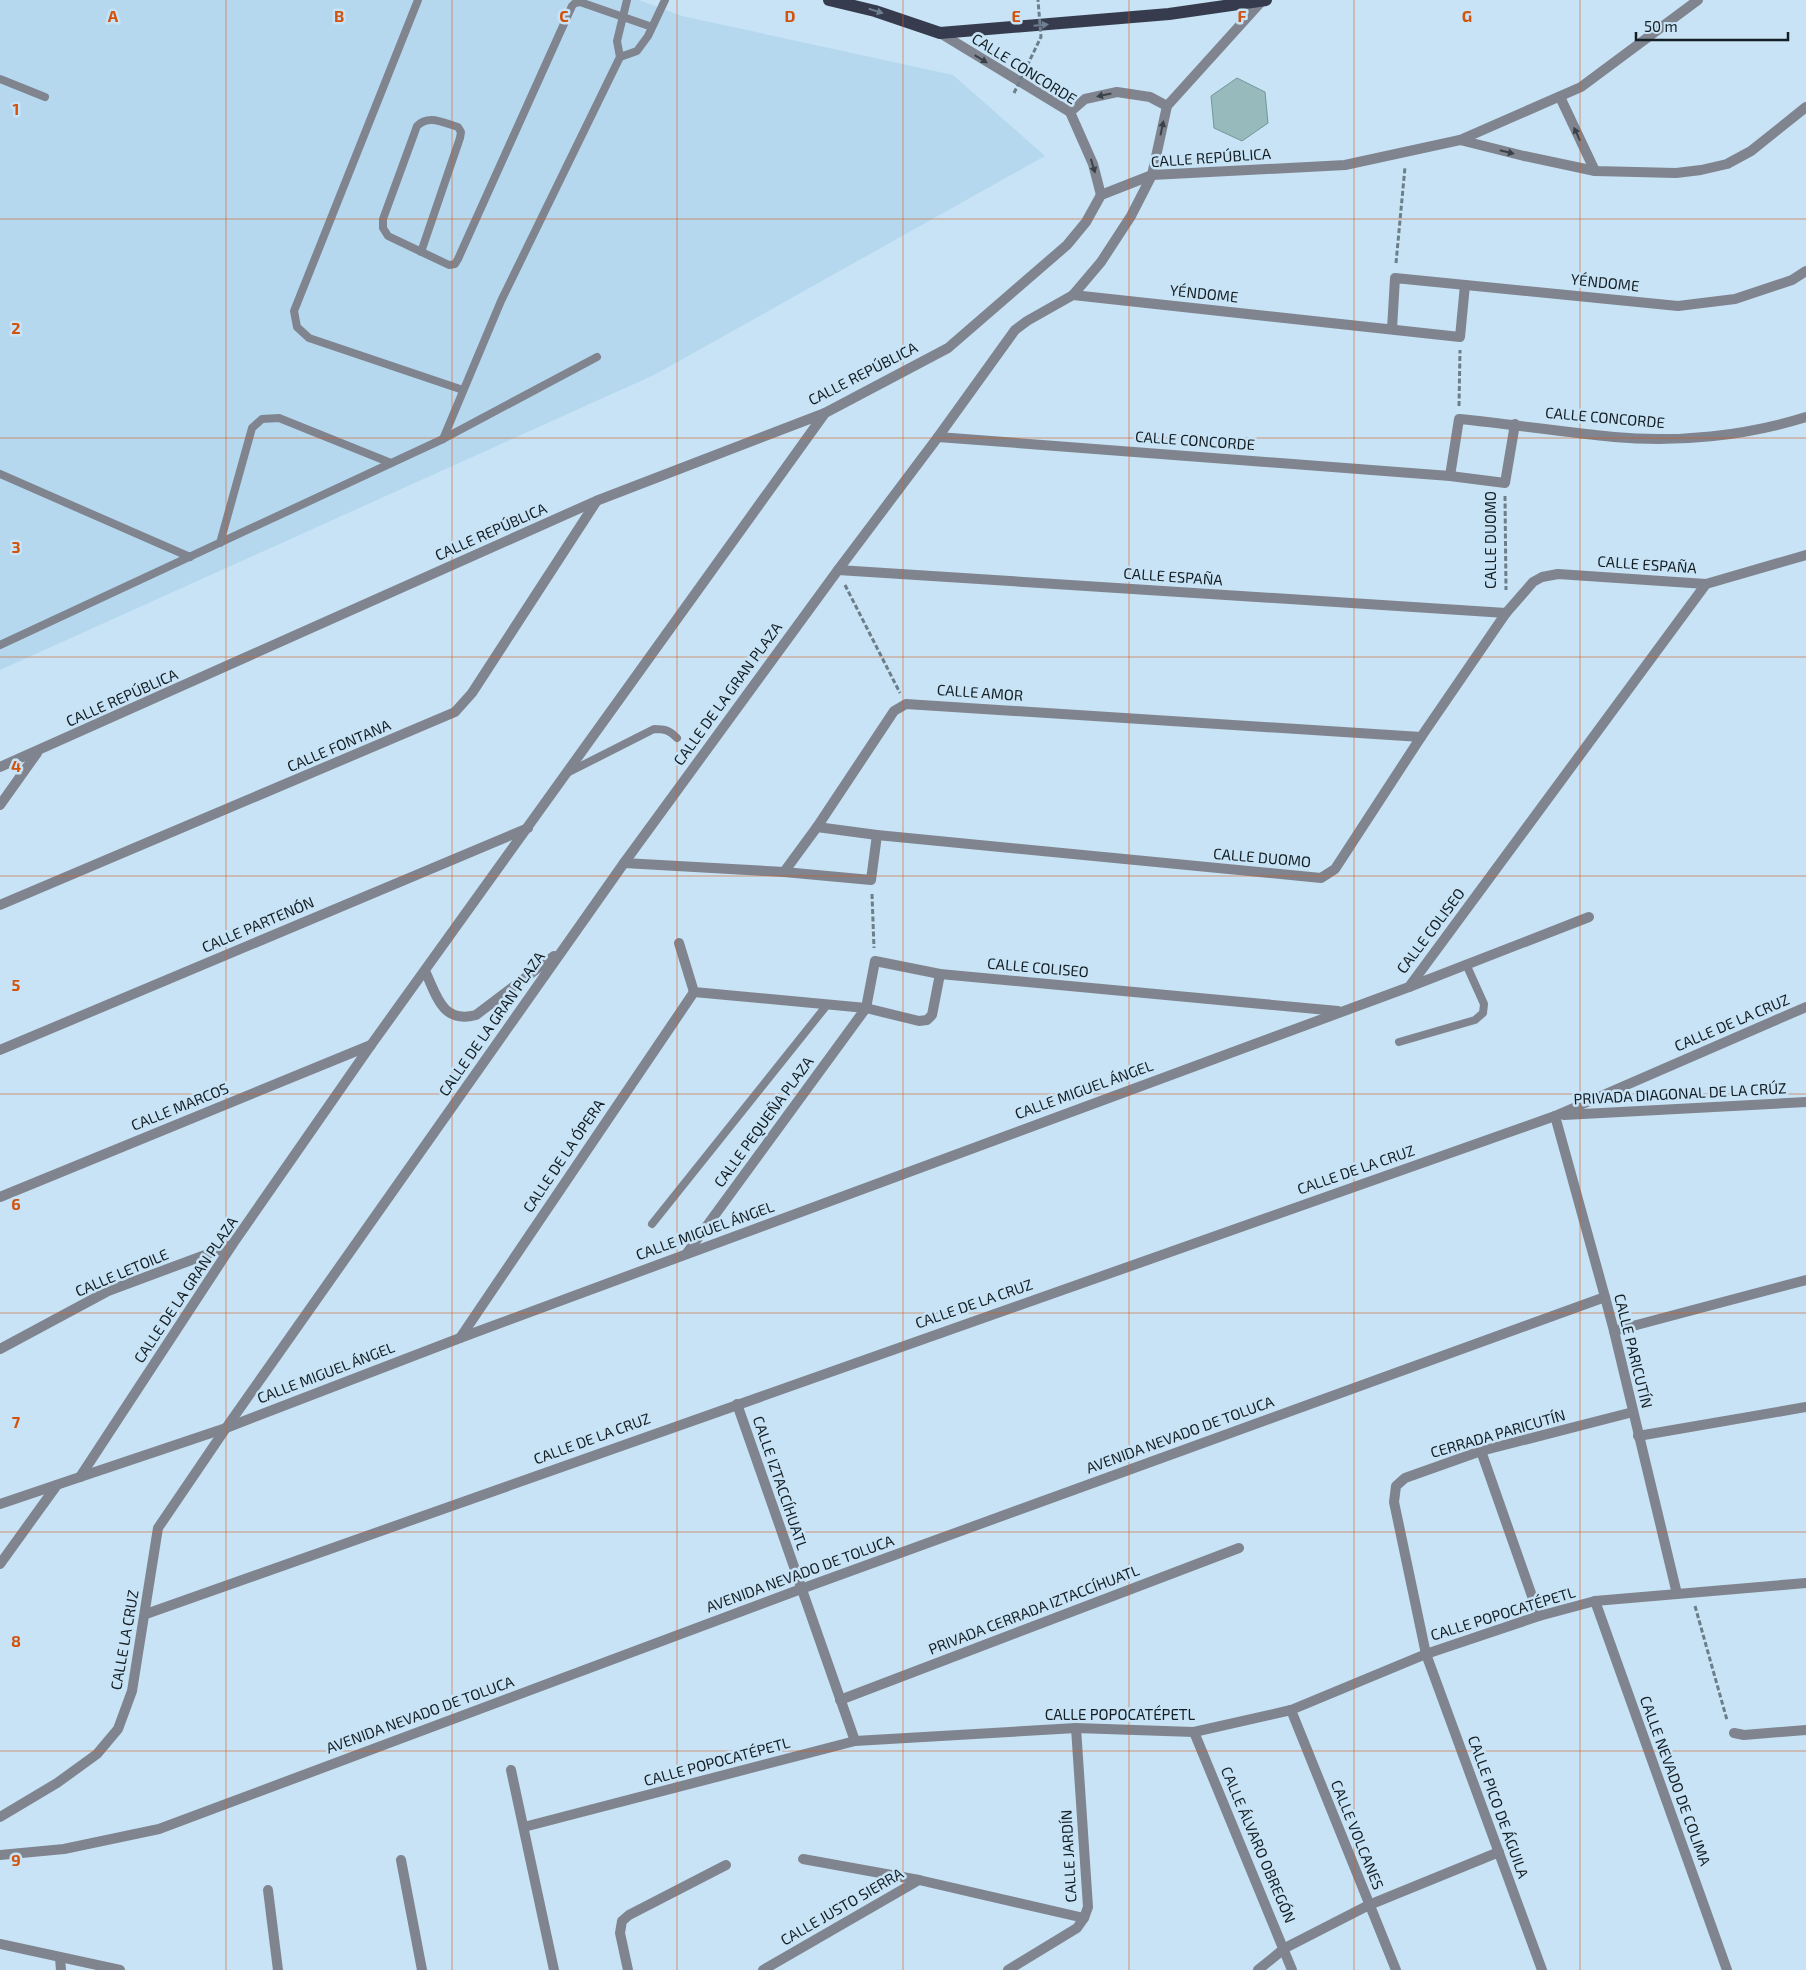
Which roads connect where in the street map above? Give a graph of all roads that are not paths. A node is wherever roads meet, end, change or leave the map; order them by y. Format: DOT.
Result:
graph roads {
  1 [pos="418,0"];
  2 [pos="627,0"];
  3 [pos="665,0"];
  4 [pos="829,0"];
  5 [pos="1264,0"];
  6 [pos="1698,0"];
  7 [pos="623,17"];
  8 [pos="652,27"];
  9 [pos="940,33"];
  10 [pos="620,57"];
  11 [pos="0,79"];
  12 [pos="1560,96"];
  13 [pos="45,98"];
  14 [pos="1167,106"];
  15 [pos="1806,107"];
  16 [pos="1070,112"];
  17 [pos="1460,140"];
  18 [pos="1595,171"];
  19 [pos="1152,175"];
  20 [pos="1101,195"];
  21 [pos="421,252"];
  22 [pos="1806,270"];
  23 [pos="1465,285"];
  24 [pos="1073,295"];
  25 [pos="1392,329"];
  26 [pos="597,357"];
  27 [pos="463,390"];
  28 [pos="825,412"];
  29 [pos="1806,416"];
  30 [pos="1515,424"];
  31 [pos="938,437"];
  32 [pos="443,439"];
  33 [pos="391,463"];
  34 [pos="0,474"];
  35 [pos="1450,476"];
  36 [pos="596,501"];
  37 [pos="220,543"];
  38 [pos="1806,555"];
  39 [pos="190,557"];
  40 [pos="838,570"];
  41 [pos="1542,577"];
  42 [pos="1706,584"];
  43 [pos="1506,613"];
  44 [pos="0,645"];
  45 [pos="1421,736"];
  46 [pos="677,738"];
  47 [pos="37,752"];
  48 [pos="0,767"];
  49 [pos="568,773"];
  50 [pos="0,805"];
  51 [pos="816,827"];
  52 [pos="528,828"];
  53 [pos="877,836"];
  54 [pos="624,862"];
  55 [pos="784,872"];
  56 [pos="0,905"];
  57 [pos="1589,917"];
  58 [pos="680,943"];
  59 [pos="563,949"];
  60 [pos="1466,964"];
  61 [pos="425,971"];
  62 [pos="940,974"];
  63 [pos="1409,987"];
  64 [pos="694,992"];
  65 [pos="827,1005"];
  66 [pos="1806,1007"];
  67 [pos="866,1008"];
  68 [pos="1340,1011"];
  69 [pos="1399,1042"];
  70 [pos="371,1045"];
  71 [pos="0,1050"];
  72 [pos="1806,1102"];
  73 [pos="1556,1116"];
  74 [pos="0,1197"];
  75 [pos="652,1224"];
  76 [pos="232,1245"];
  77 [pos="686,1254"];
  78 [pos="1806,1280"];
  79 [pos="1605,1297"];
  80 [pos="1614,1330"];
  81 [pos="460,1338"];
  82 [pos="0,1349"];
  83 [pos="736,1404"];
  84 [pos="1806,1407"];
  85 [pos="1633,1412"];
  86 [pos="226,1428"];
  87 [pos="1638,1436"];
  88 [pos="1481,1451"];
  89 [pos="80,1478"];
  90 [pos="57,1485"];
  91 [pos="0,1504"];
  92 [pos="1239,1548"];
  93 [pos="0,1564"];
  94 [pos="1806,1583"];
  95 [pos="801,1589"];
  96 [pos="1677,1594"];
  97 [pos="1596,1601"];
  98 [pos="146,1614"];
  99 [pos="1539,1616"];
  100 [pos="1426,1654"];
  101 [pos="840,1700"];
  102 [pos="1291,1710"];
  103 [pos="1076,1728"];
  104 [pos="1806,1730"];
  105 [pos="1194,1732"];
  106 [pos="1734,1733"];
  107 [pos="855,1741"];
  108 [pos="512,1770"];
  109 [pos="0,1817"];
  110 [pos="524,1828"];
  111 [pos="1499,1852"];
  112 [pos="0,1855"];
  113 [pos="804,1859"];
  114 [pos="401,1860"];
  115 [pos="726,1866"];
  116 [pos="919,1880"];
  117 [pos="268,1890"];
  118 [pos="1368,1905"];
  119 [pos="1084,1918"];
  120 [pos="0,1944"];
  121 [pos="1285,1948"];
  122 [pos="60,1958"];
  123 [pos="61,1970"];
  124 [pos="120,1970"];
  125 [pos="278,1970"];
  126 [pos="422,1970"];
  127 [pos="554,1970"];
  128 [pos="628,1970"];
  129 [pos="763,1970"];
  130 [pos="1008,1970"];
  131 [pos="1258,1970"];
  132 [pos="1292,1970"];
  133 [pos="1396,1970"];
  134 [pos="1542,1970"];
  135 [pos="1727,1970"];
  1 -- 27 [label="lane"];
  2 -- 7 [label="lane"];
  3 -- 8 [label="lane"];
  4 -- 9 [label="main road, one-way"];
  9 -- 5 [label="main road, one-way"];
  5 -- 14 [label="street, CALLE DE LA GRAN PLAZA"];
  6 -- 12 [label="street, CALLE REPÚBLICA"];
  7 -- 8 [label="lane"];
  7 -- 10 [label="lane"];
  7 -- 21 [label="lane"];
  8 -- 10 [label="lane"];
  9 -- 16 [label="street, CALLE CONCORDE, one-way"];
  10 -- 27 [label="lane"];
  11 -- 13 [label="lane"];
  12 -- 17 [label="street, CALLE REPÚBLICA"];
  18 -- 12 [label="street, one-way"];
  14 -- 16 [label="street, one-way"];
  19 -- 14 [label="street, CALLE DE LA GRAN PLAZA, one-way"];
  15 -- 18 [label="street"];
  16 -- 20 [label="street, CALLE CONCORDE, one-way"];
  17 -- 18 [label="street, one-way"];
  17 -- 19 [label="street, CALLE REPÚBLICA"];
  19 -- 20 [label="street, CALLE REPÚBLICA"];
  19 -- 24 [label="street, CALLE DE LA GRAN PLAZA"];
  20 -- 28 [label="street, CALLE REPÚBLICA"];
  21 -- 21 [label="lane"];
  22 -- 23 [label="street, YÉNDOME"];
  23 -- 25 [label="street"];
  23 -- 25 [label="street, YÉNDOME"];
  24 -- 25 [label="street, YÉNDOME"];
  24 -- 31 [label="street, CALLE DE LA GRAN PLAZA"];
  26 -- 32 [label="lane"];
  27 -- 32 [label="lane"];
  28 -- 36 [label="street, CALLE REPÚBLICA"];
  28 -- 49 [label="street, CALLE DE LA GRAN PLAZA"];
  29 -- 30 [label="street, CALLE CONCORDE"];
  30 -- 35 [label="street, CALLE CONCORDE"];
  30 -- 35 [label="street, CALLE DUOMO"];
  31 -- 35 [label="street, CALLE CONCORDE"];
  31 -- 40 [label="street, CALLE DE LA GRAN PLAZA"];
  32 -- 33 [label="lane"];
  33 -- 37 [label="lane"];
  33 -- 37 [label="lane"];
  34 -- 39 [label="lane"];
  36 -- 47 [label="street, CALLE REPÚBLICA"];
  36 -- 56 [label="street, CALLE FONTANA"];
  37 -- 39 [label="lane"];
  38 -- 42 [label="street, CALLE ESPAÑA"];
  39 -- 44 [label="lane"];
  40 -- 43 [label="street, CALLE ESPAÑA"];
  40 -- 54 [label="street, CALLE DE LA GRAN PLAZA"];
  41 -- 42 [label="street, CALLE ESPAÑA"];
  41 -- 43 [label="street, CALLE DUOMO"];
  42 -- 63 [label="street, CALLE COLISEO"];
  43 -- 45 [label="street, CALLE DUOMO"];
  45 -- 51 [label="street, CALLE AMOR"];
  45 -- 53 [label="street, CALLE DUOMO"];
  46 -- 49 [label="lane"];
  47 -- 48 [label="street, CALLE REPÚBLICA"];
  47 -- 50 [label="street"];
  49 -- 52 [label="street, CALLE DE LA GRAN PLAZA"];
  51 -- 53 [label="street, CALLE DUOMO"];
  51 -- 55 [label="street"];
  52 -- 61 [label="street, CALLE DE LA GRAN PLAZA"];
  52 -- 71 [label="street, CALLE PARTENÓN"];
  53 -- 55 [label="street"];
  54 -- 55 [label="street"];
  54 -- 59 [label="street, CALLE DE LA GRAN PLAZA"];
  57 -- 60 [label="street"];
  58 -- 64 [label="street"];
  59 -- 61 [label="street"];
  59 -- 86 [label="street, CALLE DE LA GRAN PLAZA"];
  60 -- 63 [label="street"];
  60 -- 69 [label="lane"];
  61 -- 70 [label="street, CALLE DE LA GRAN PLAZA"];
  62 -- 67 [label="street"];
  62 -- 67 [label="street, CALLE COLISEO"];
  62 -- 68 [label="street, CALLE COLISEO"];
  63 -- 68 [label="street, CALLE COLISEO"];
  64 -- 65 [label="street"];
  64 -- 81 [label="street, CALLE DE LA ÓPERA"];
  65 -- 67 [label="street"];
  65 -- 75 [label="lane"];
  66 -- 73 [label="street, CALLE DE LA CRUZ"];
  67 -- 77 [label="street, CALLE PEQUEÑA PLAZA"];
  68 -- 77 [label="street, CALLE MIGUEL ÁNGEL"];
  70 -- 74 [label="street, CALLE MARCOS"];
  70 -- 76 [label="street, CALLE DE LA GRAN PLAZA"];
  72 -- 73 [label="street, PRIVADA DIAGONAL DE LA CRÚZ"];
  73 -- 79 [label="street, CALLE PARICUTÍN"];
  73 -- 83 [label="street, CALLE DE LA CRUZ"];
  76 -- 82 [label="street, CALLE LETOILE"];
  76 -- 89 [label="street, CALLE DE LA GRAN PLAZA"];
  77 -- 81 [label="street, CALLE MIGUEL ÁNGEL"];
  78 -- 80 [label="street"];
  79 -- 80 [label="street, CALLE PARICUTÍN"];
  79 -- 95 [label="street, AVENIDA NEVADO DE TOLUCA"];
  80 -- 85 [label="street, CALLE PARICUTÍN"];
  81 -- 86 [label="street, CALLE MIGUEL ÁNGEL"];
  83 -- 95 [label="street, CALLE IZTACCÍHUATL"];
  83 -- 98 [label="street, CALLE DE LA CRUZ"];
  84 -- 87 [label="street"];
  85 -- 87 [label="street, CALLE PARICUTÍN"];
  85 -- 88 [label="street, CERRADA PARICUTÍN"];
  86 -- 89 [label="street, CALLE MIGUEL ÁNGEL"];
  86 -- 98 [label="street, CALLE LA CRUZ"];
  87 -- 96 [label="street, CALLE PARICUTÍN"];
  88 -- 99 [label="street"];
  88 -- 100 [label="street, CERRADA PARICUTÍN"];
  89 -- 90 [label="street, CALLE MIGUEL ÁNGEL"];
  90 -- 91 [label="street, CALLE MIGUEL ÁNGEL"];
  90 -- 93 [label="street"];
  92 -- 101 [label="street, PRIVADA CERRADA IZTACCÍHUATL"];
  94 -- 96 [label="street, CALLE POPOCATÉPETL"];
  95 -- 101 [label="street, CALLE IZTACCÍHUATL"];
  95 -- 112 [label="street, AVENIDA NEVADO DE TOLUCA"];
  96 -- 97 [label="street, CALLE POPOCATÉPETL"];
  97 -- 99 [label="street, CALLE POPOCATÉPETL"];
  97 -- 135 [label="street, CALLE NEVADO DE COLIMA"];
  98 -- 109 [label="street, CALLE LA CRUZ"];
  99 -- 100 [label="street, CALLE POPOCATÉPETL"];
  100 -- 102 [label="street, CALLE POPOCATÉPETL"];
  100 -- 111 [label="street, CALLE PICO DE ÁGUILA"];
  101 -- 107 [label="street, CALLE IZTACCÍHUATL"];
  102 -- 105 [label="street, CALLE POPOCATÉPETL"];
  102 -- 118 [label="street, CALLE VOLCANES"];
  103 -- 105 [label="street, CALLE POPOCATÉPETL"];
  103 -- 107 [label="street, CALLE POPOCATÉPETL"];
  103 -- 119 [label="street, CALLE JARDÍN"];
  104 -- 106 [label="street"];
  105 -- 121 [label="street, CALLE ÁLVARO OBREGÓN"];
  107 -- 110 [label="street, CALLE POPOCATÉPETL"];
  108 -- 110 [label="street"];
  110 -- 127 [label="street"];
  111 -- 118 [label="street"];
  111 -- 134 [label="street, CALLE PICO DE ÁGUILA"];
  113 -- 116 [label="street"];
  114 -- 126 [label="street"];
  115 -- 128 [label="street"];
  116 -- 119 [label="street, CALLE JUSTO SIERRA"];
  116 -- 129 [label="street, CALLE JUSTO SIERRA"];
  117 -- 125 [label="street"];
  118 -- 121 [label="street"];
  118 -- 133 [label="street, CALLE VOLCANES"];
  119 -- 130 [label="street, CALLE JARDÍN"];
  120 -- 122 [label="street"];
  121 -- 131 [label="street"];
  121 -- 132 [label="street, CALLE ÁLVARO OBREGÓN"];
  122 -- 123 [label="street"];
  122 -- 124 [label="street"];
}
